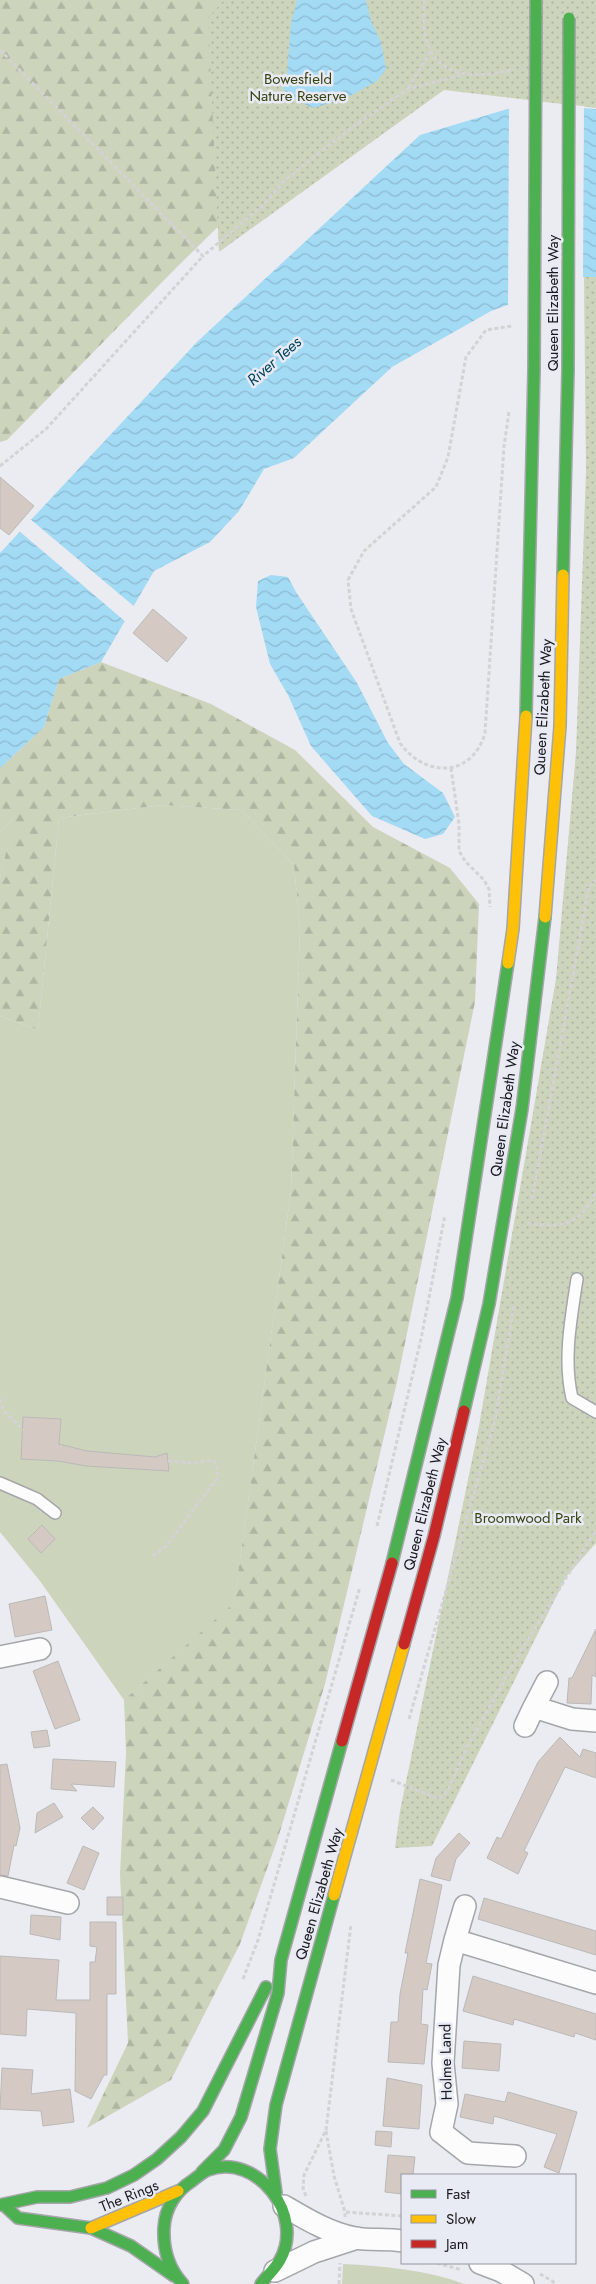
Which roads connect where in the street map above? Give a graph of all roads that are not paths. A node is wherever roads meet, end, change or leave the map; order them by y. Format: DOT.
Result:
graph roads {
  1 [pos="536,0"];
  2 [pos="569,14"];
  3 [pos="577,1279"];
  4 [pos="596,1412"];
  5 [pos="0,1483"];
  6 [pos="55,1513"];
  7 [pos="40,1649"];
  8 [pos="0,1657"];
  9 [pos="547,1682"];
  10 [pos="534,1707"];
  11 [pos="596,1721"];
  12 [pos="526,1726"];
  13 [pos="0,1887"];
  14 [pos="68,1903"];
  15 [pos="465,1906"];
  16 [pos="455,1940"];
  17 [pos="281,1960"];
  18 [pos="596,1983"];
  19 [pos="515,2156"];
  20 [pos="202,2172"];
  21 [pos="178,2191"];
  22 [pos="280,2199"];
  23 [pos="2,2206"];
  24 [pos="91,2228"];
  25 [pos="347,2239"];
  26 [pos="401,2241"];
  27 [pos="483,2264"];
  28 [pos="268,2278"];
  29 [pos="178,2280"];
  30 [pos="523,2284"];
  1 -- 17 [label="street, Queen Elizabeth Way, bridge"];
  2 -- 22 [label="street, Queen Elizabeth Way, bridge"];
  3 -- 4 [label="lane"];
  5 -- 6 [label="lane"];
  7 -- 8 [label="street"];
  9 -- 10 [label="street"];
  10 -- 11 [label="street"];
  10 -- 12 [label="street"];
  13 -- 14 [label="street"];
  15 -- 16 [label="street, Holme Land"];
  16 -- 18 [label="street"];
  16 -- 19 [label="street, Holme Land"];
  17 -- 20 [label="street, Queen Elizabeth Way"];
  17 -- 23 [label="street"];
  20 -- 21 [label="street, Queen Elizabeth Way"];
  20 -- 22 [label="street"];
  21 -- 24 [label="street, The Rings"];
  21 -- 29 [label="street"];
  22 -- 25 [label="street"];
  22 -- 28 [label="street, Queen Elizabeth Way"];
  23 -- 24 [label="street, The Rings"];
  24 -- 29 [label="street, The Rings"];
  25 -- 26 [label="street"];
  25 -- 28 [label="street"];
  27 -- 30 [label="street"];
}
